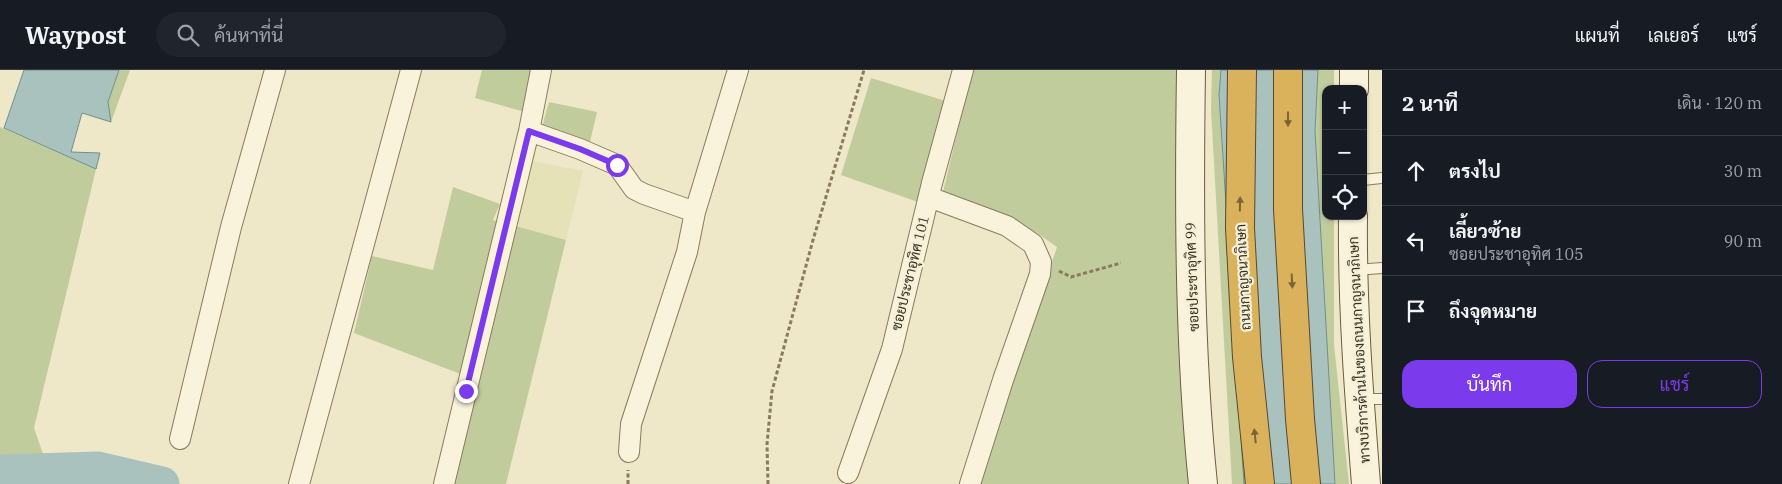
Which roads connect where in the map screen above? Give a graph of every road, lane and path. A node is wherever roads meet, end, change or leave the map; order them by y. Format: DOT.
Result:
graph roads {
  1 [pos="275,70"];
  2 [pos="411,70"];
  3 [pos="541,70"];
  4 [pos="738,70"];
  5 [pos="864,70"];
  6 [pos="963,70"];
  7 [pos="1191,70"];
  8 [pos="1242,70"];
  9 [pos="1288,70"];
  10 [pos="1354,70"];
  11 [pos="1354,85"];
  12 [pos="529,131"];
  13 [pos="1382,178"];
  14 [pos="1367,180"];
  15 [pos="928,197"];
  16 [pos="695,212"];
  17 [pos="1353,220"];
  18 [pos="1040,262"];
  19 [pos="1121,263"];
  20 [pos="1382,268"];
  21 [pos="1352,270"];
  22 [pos="1371,399"];
  23 [pos="180,439"];
  24 [pos="629,452"];
  25 [pos="848,473"];
  26 [pos="299,484"];
  27 [pos="444,484"];
  28 [pos="768,484"];
  29 [pos="970,484"];
  30 [pos="1204,484"];
  31 [pos="1260,484"];
  32 [pos="1306,484"];
  33 [pos="1366,484"];
  1 -- 23 [label="street"];
  2 -- 26 [label="street"];
  3 -- 12 [label="street"];
  4 -- 16 [label="street"];
  5 -- 28 [label="path"];
  6 -- 15 [label="street, ซอยประชาอุทิศ 101"];
  7 -- 30 [label="main road, ซอยประชาอุทิศ 99"];
  31 -- 8 [label="highway, ถนนกาญจนาภิเษก, one-way"];
  9 -- 32 [label="highway, one-way"];
  10 -- 11 [label="main road"];
  12 -- 16 [label="street"];
  12 -- 27 [label="street"];
  13 -- 14 [label="lane"];
  15 -- 18 [label="street"];
  15 -- 25 [label="street, ซอยประชาอุทิศ 101"];
  16 -- 24 [label="street"];
  17 -- 21 [label="main road, ทางบริการด้านในของถนนกาญจนาภิเษก"];
  18 -- 19 [label="path"];
  18 -- 29 [label="street"];
  20 -- 21 [label="lane"];
  21 -- 22 [label="main road, ทางบริการด้านในของถนนกาญจนาภิเษก"];
  22 -- 33 [label="main road, ทางบริการด้านในของถนนกาญจนาภิเษก"];
}
